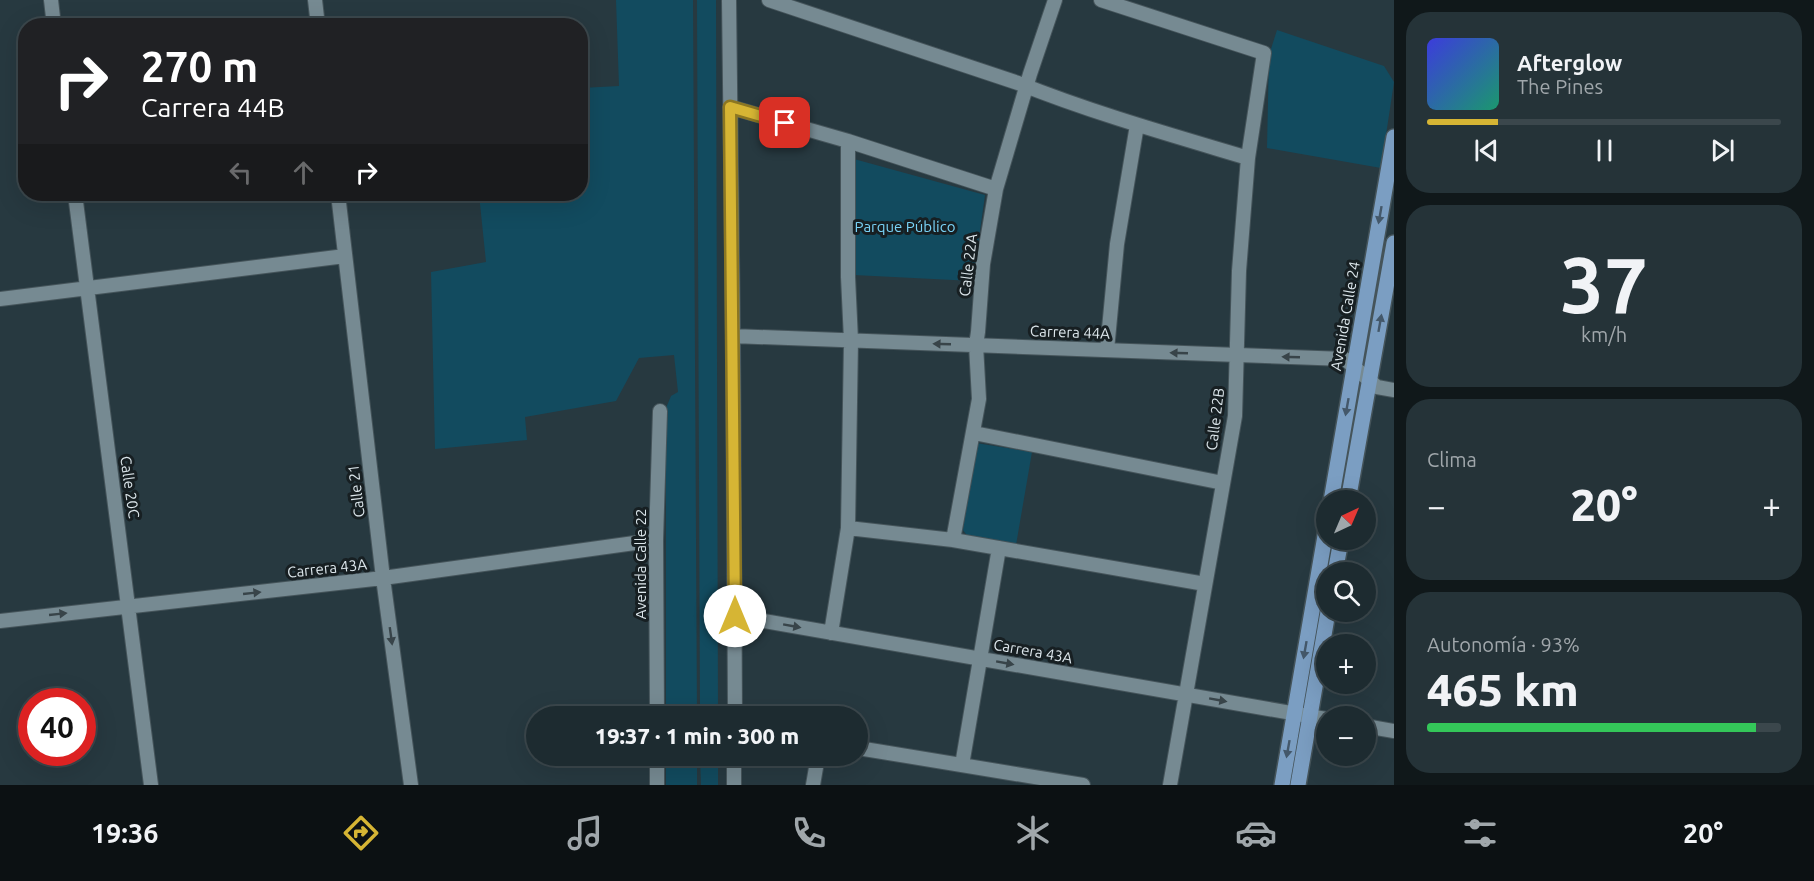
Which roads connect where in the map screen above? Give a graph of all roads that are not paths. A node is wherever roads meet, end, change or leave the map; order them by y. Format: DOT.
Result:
graph roads {
  1 [pos="51,0"];
  2 [pos="315,0"];
  3 [pos="729,0"];
  4 [pos="770,0"];
  5 [pos="1055,0"];
  6 [pos="1101,0"];
  7 [pos="53,18"];
  8 [pos="317,18"];
  9 [pos="1027,86"];
  10 [pos="730,107"];
  11 [pos="1137,125"];
  12 [pos="1394,137"];
  13 [pos="848,141"];
  14 [pos="1248,158"];
  15 [pos="996,189"];
  16 [pos="76,201"];
  17 [pos="339,201"];
  18 [pos="1394,243"];
  19 [pos="345,256"];
  20 [pos="87,288"];
  21 [pos="0,298"];
  22 [pos="733,336"];
  23 [pos="851,340"];
  24 [pos="976,345"];
  25 [pos="1107,350"];
  26 [pos="1237,355"];
  27 [pos="1354,366"];
  28 [pos="1370,380"];
  29 [pos="1394,390"];
  30 [pos="660,411"];
  31 [pos="974,434"];
  32 [pos="1223,483"];
  33 [pos="1333,490"];
  34 [pos="1350,490"];
  35 [pos="848,528"];
  36 [pos="656,540"];
  37 [pos="953,540"];
  38 [pos="999,548"];
  39 [pos="1323,550"];
  40 [pos="383,578"];
  41 [pos="1205,584"];
  42 [pos="129,606"];
  43 [pos="735,616"];
  44 [pos="0,621"];
  45 [pos="1325,622"];
  46 [pos="831,633"];
  47 [pos="980,659"];
  48 [pos="1186,695"];
  49 [pos="657,706"];
  50 [pos="735,706"];
  51 [pos="1302,715"];
  52 [pos="1316,717"];
  53 [pos="1376,728"];
  54 [pos="1394,731"];
  55 [pos="868,750"];
  56 [pos="962,765"];
  57 [pos="657,766"];
  58 [pos="735,766"];
  59 [pos="816,766"];
  60 [pos="152,785"];
  61 [pos="411,785"];
  62 [pos="657,785"];
  63 [pos="735,785"];
  64 [pos="813,785"];
  65 [pos="1083,785"];
  66 [pos="1170,785"];
  67 [pos="1282,785"];
  68 [pos="1298,785"];
  1 -- 7 [label="street"];
  2 -- 8 [label="street"];
  3 -- 10 [label="street"];
  4 -- 9 [label="street"];
  5 -- 9 [label="street, Calle 22A"];
  6 -- 14 [label="street, Calle 22B"];
  9 -- 11 [label="street"];
  9 -- 15 [label="street, Calle 22A"];
  10 -- 13 [label="street"];
  10 -- 22 [label="street"];
  11 -- 14 [label="street"];
  11 -- 25 [label="street"];
  12 -- 27 [label="main road, Avenida Calle 24, one-way"];
  13 -- 15 [label="street"];
  13 -- 23 [label="street"];
  14 -- 26 [label="street, Calle 22B"];
  15 -- 24 [label="street, Calle 22A"];
  16 -- 20 [label="street, Calle 20C"];
  17 -- 19 [label="street, Calle 21"];
  28 -- 18 [label="main road, one-way"];
  19 -- 20 [label="street"];
  19 -- 40 [label="street, Calle 21"];
  20 -- 21 [label="street"];
  20 -- 42 [label="street, Calle 20C"];
  22 -- 23 [label="street, Carrera 44A"];
  22 -- 43 [label="street"];
  24 -- 23 [label="street, Carrera 44A, one-way"];
  23 -- 35 [label="street"];
  24 -- 25 [label="street, Carrera 44A"];
  24 -- 31 [label="street, Calle 22A"];
  26 -- 25 [label="street, Carrera 44A, one-way"];
  27 -- 26 [label="street, Carrera 44A, one-way"];
  26 -- 32 [label="street, Calle 22B"];
  27 -- 28 [label="street, Carrera 44A"];
  27 -- 33 [label="main road, Avenida Calle 24, one-way"];
  28 -- 29 [label="street, Carrera 44A"];
  28 -- 34 [label="main road"];
  30 -- 36 [label="street, Avenida Calle 22"];
  31 -- 32 [label="street"];
  31 -- 37 [label="street, Calle 22A"];
  32 -- 41 [label="street, Calle 22B"];
  35 -- 37 [label="street"];
  35 -- 46 [label="street"];
  36 -- 40 [label="street, Carrera 43A"];
  36 -- 49 [label="street, Avenida Calle 22"];
  37 -- 38 [label="street"];
  38 -- 41 [label="street"];
  38 -- 47 [label="street"];
  39 -- 51 [label="main road, one-way"];
  42 -- 40 [label="street, Carrera 43A, one-way"];
  40 -- 61 [label="street, Calle 21, one-way"];
  41 -- 48 [label="street, Calle 22B"];
  44 -- 42 [label="street, Carrera 43A, one-way"];
  42 -- 60 [label="street, Calle 20C"];
  43 -- 46 [label="street, Carrera 43A, one-way"];
  43 -- 50 [label="street"];
  45 -- 51 [label="main road"];
  46 -- 47 [label="street, Carrera 43A"];
  47 -- 48 [label="street, Carrera 43A, one-way"];
  47 -- 56 [label="street"];
  48 -- 51 [label="street, Carrera 43A, one-way"];
  48 -- 66 [label="street, Calle 22B"];
  51 -- 52 [label="street, Carrera 43A"];
  51 -- 67 [label="main road, one-way"];
  51 -- 68 [label="main road"];
  53 -- 54 [label="street"];
  55 -- 56 [label="street"];
  56 -- 65 [label="street"];
  57 -- 62 [label="street"];
  58 -- 63 [label="street"];
  59 -- 64 [label="street"];
}
